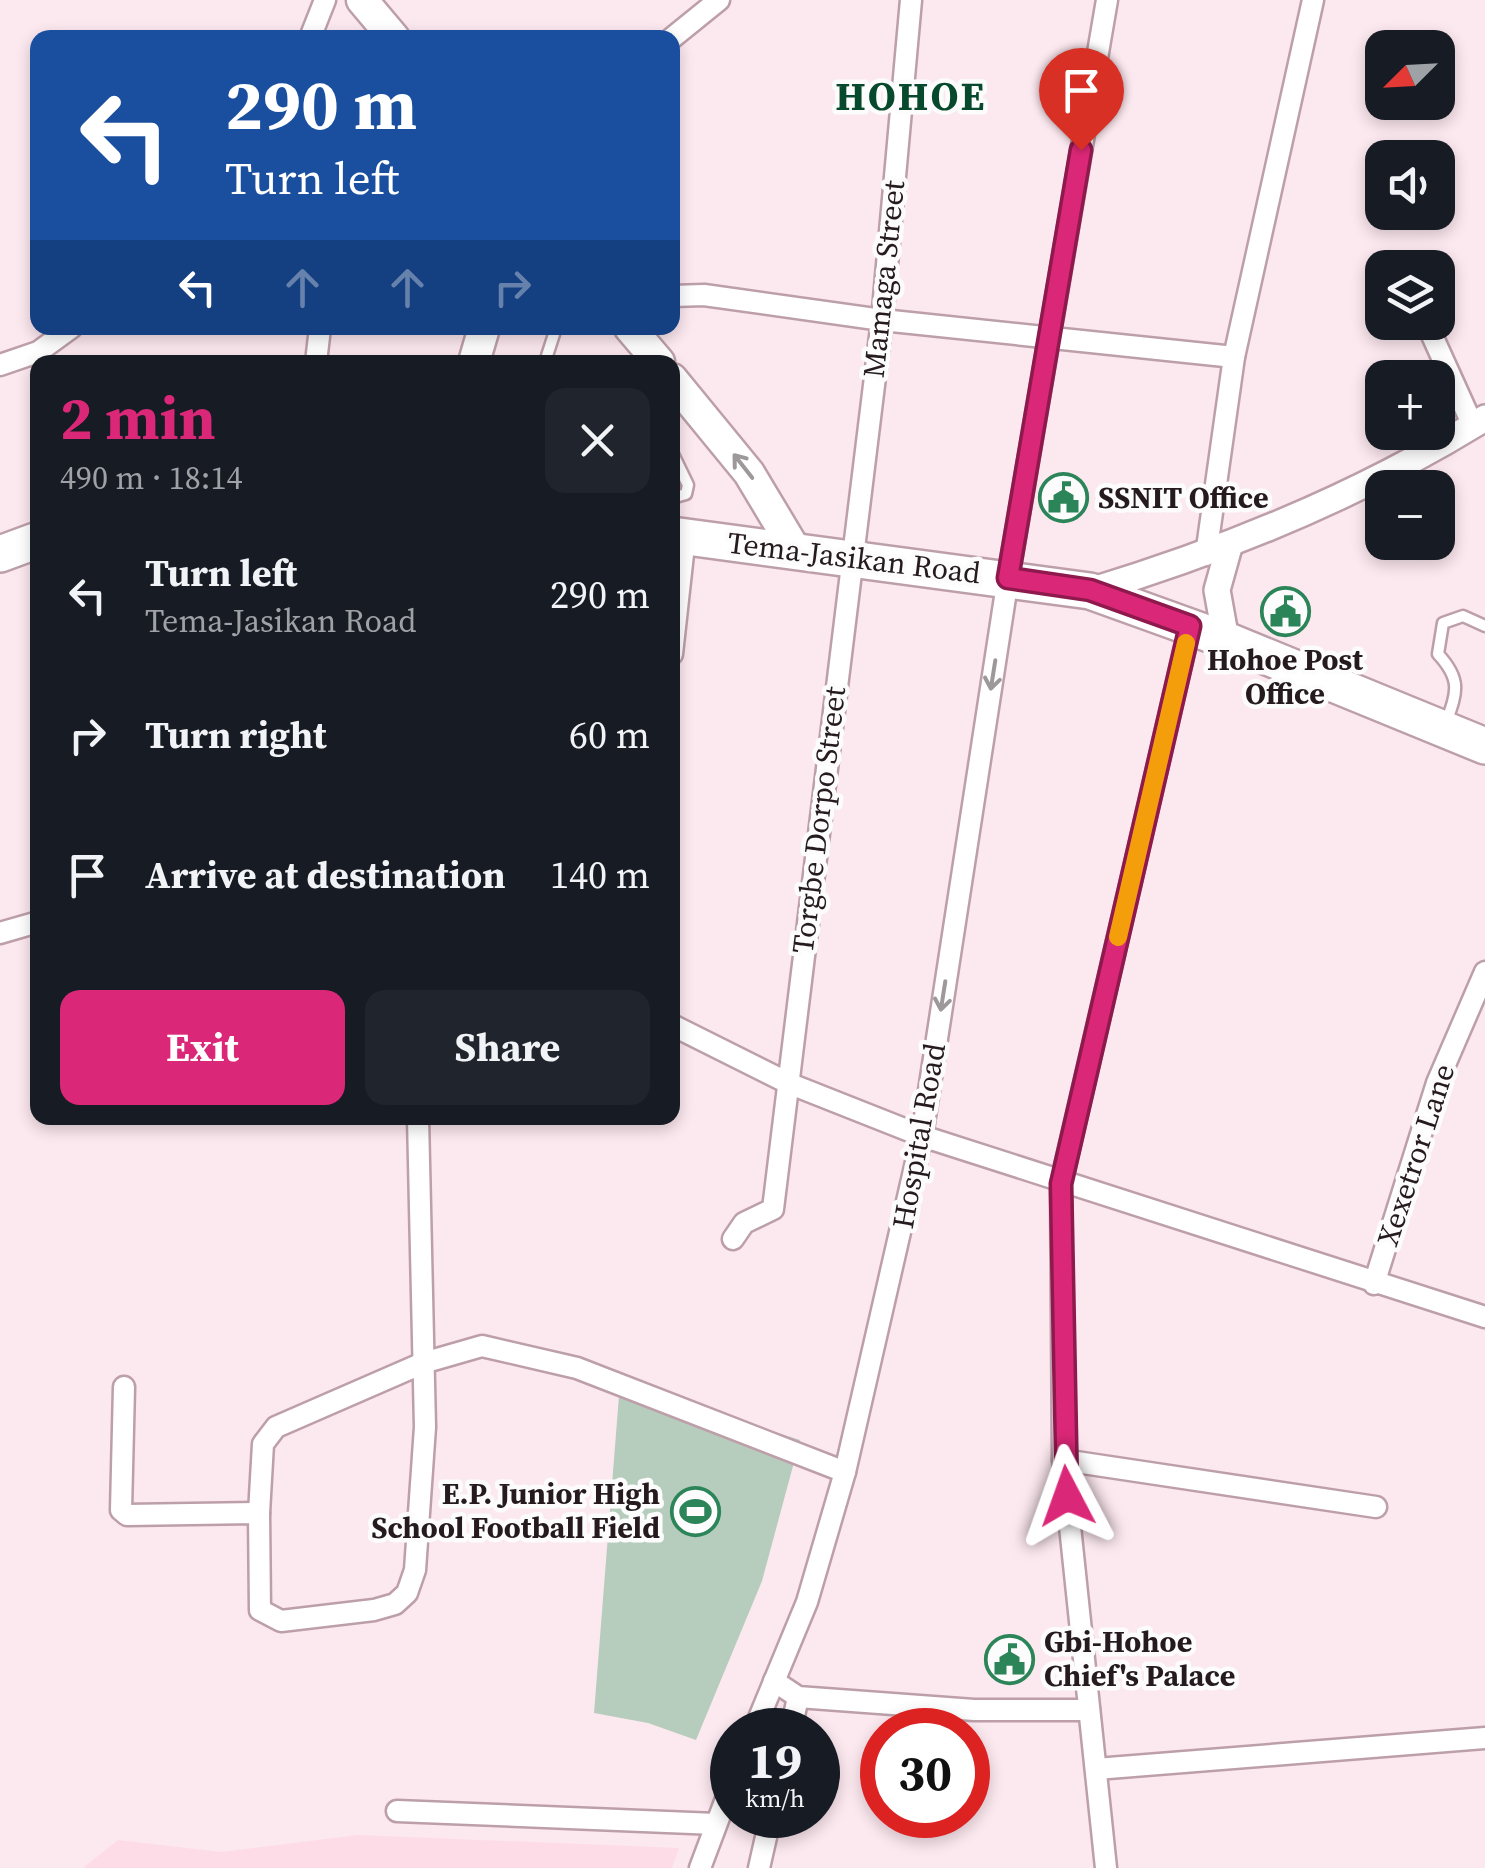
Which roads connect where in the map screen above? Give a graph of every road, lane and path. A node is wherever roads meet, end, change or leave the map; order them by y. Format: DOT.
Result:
graph roads {
  1 [pos="325,0"];
  2 [pos="362,0"];
  3 [pos="720,0"];
  4 [pos="911,0"];
  5 [pos="1108,0"];
  6 [pos="1313,0"];
  7 [pos="313,30"];
  8 [pos="387,30"];
  9 [pos="680,32"];
  10 [pos="680,296"];
  11 [pos="882,320"];
  12 [pos="63,335"];
  13 [pos="635,335"];
  14 [pos="1048,338"];
  15 [pos="1436,340"];
  16 [pos="40,355"];
  17 [pos="650,355"];
  18 [pos="1234,358"];
  19 [pos="30,359"];
  20 [pos="0,365"];
  21 [pos="680,393"];
  22 [pos="1479,422"];
  23 [pos="680,468"];
  24 [pos="680,496"];
  25 [pos="680,536"];
  26 [pos="30,543"];
  27 [pos="794,548"];
  28 [pos="1217,551"];
  29 [pos="0,554"];
  30 [pos="851,556"];
  31 [pos="1008,578"];
  32 [pos="1090,590"];
  33 [pos="1190,626"];
  34 [pos="1485,626"];
  35 [pos="1226,640"];
  36 [pos="1444,729"];
  37 [pos="1485,746"];
  38 [pos="30,924"];
  39 [pos="0,933"];
  40 [pos="1485,972"];
  41 [pos="680,1029"];
  42 [pos="788,1083"];
  43 [pos="418,1125"];
  44 [pos="922,1136"];
  45 [pos="1061,1184"];
  46 [pos="733,1240"];
  47 [pos="1374,1284"];
  48 [pos="1485,1318"];
  49 [pos="423,1362"];
  50 [pos="124,1387"];
  51 [pos="1063,1460"];
  52 [pos="845,1472"];
  53 [pos="1376,1507"];
  54 [pos="259,1513"];
  55 [pos="774,1681"];
  56 [pos="798,1697"];
  57 [pos="763,1708"];
  58 [pos="796,1708"];
  59 [pos="1089,1710"];
  60 [pos="1485,1738"];
  61 [pos="1096,1769"];
  62 [pos="397,1811"];
  63 [pos="710,1824"];
  64 [pos="711,1838"];
  65 [pos="766,1838"];
  66 [pos="700,1868"];
  67 [pos="759,1868"];
  68 [pos="1106,1868"];
  1 -- 7 [label="street"];
  2 -- 8 [label="main road"];
  3 -- 9 [label="street"];
  4 -- 11 [label="street, Mamaga Street"];
  5 -- 14 [label="street, Hospital Road"];
  6 -- 18 [label="street"];
  10 -- 11 [label="street"];
  11 -- 14 [label="street"];
  11 -- 30 [label="street, Mamaga Street"];
  12 -- 16 [label="street"];
  13 -- 17 [label="main road"];
  14 -- 18 [label="street"];
  14 -- 31 [label="street, Hospital Road"];
  15 -- 22 [label="street"];
  18 -- 28 [label="street"];
  19 -- 20 [label="street"];
  27 -- 21 [label="main road, one-way"];
  22 -- 28 [label="street"];
  23 -- 24 [label="lane"];
  25 -- 27 [label="highway, Tema-Jasikan Road"];
  26 -- 29 [label="highway"];
  27 -- 30 [label="highway, Tema-Jasikan Road"];
  28 -- 32 [label="street"];
  28 -- 35 [label="street"];
  30 -- 31 [label="highway, Tema-Jasikan Road"];
  30 -- 42 [label="street, Torgbe Dorpo Street"];
  31 -- 32 [label="highway, Tema-Jasikan Road"];
  31 -- 44 [label="street, Hospital Road, one-way"];
  32 -- 33 [label="highway, Tema-Jasikan Road"];
  33 -- 35 [label="highway, Tema-Jasikan Road"];
  33 -- 45 [label="street"];
  34 -- 36 [label="lane"];
  35 -- 36 [label="highway, Tema-Jasikan Road"];
  36 -- 37 [label="highway, Tema-Jasikan Road"];
  38 -- 39 [label="street"];
  40 -- 47 [label="street, Xexetror Lane"];
  41 -- 42 [label="street"];
  42 -- 44 [label="street"];
  42 -- 46 [label="street, Torgbe Dorpo Street"];
  43 -- 49 [label="street"];
  44 -- 45 [label="street"];
  44 -- 52 [label="street, Hospital Road"];
  45 -- 47 [label="street"];
  45 -- 51 [label="street"];
  47 -- 48 [label="street"];
  49 -- 52 [label="street"];
  49 -- 54 [label="street"];
  49 -- 54 [label="street"];
  50 -- 54 [label="street"];
  51 -- 53 [label="street"];
  51 -- 59 [label="street"];
  52 -- 55 [label="street, Hospital Road"];
  55 -- 56 [label="street"];
  55 -- 57 [label="street, Hospital Road"];
  56 -- 58 [label="street"];
  56 -- 59 [label="street"];
  59 -- 61 [label="street"];
  60 -- 61 [label="street"];
  61 -- 68 [label="street"];
  62 -- 63 [label="street"];
  64 -- 66 [label="street"];
  65 -- 67 [label="street"];
}
